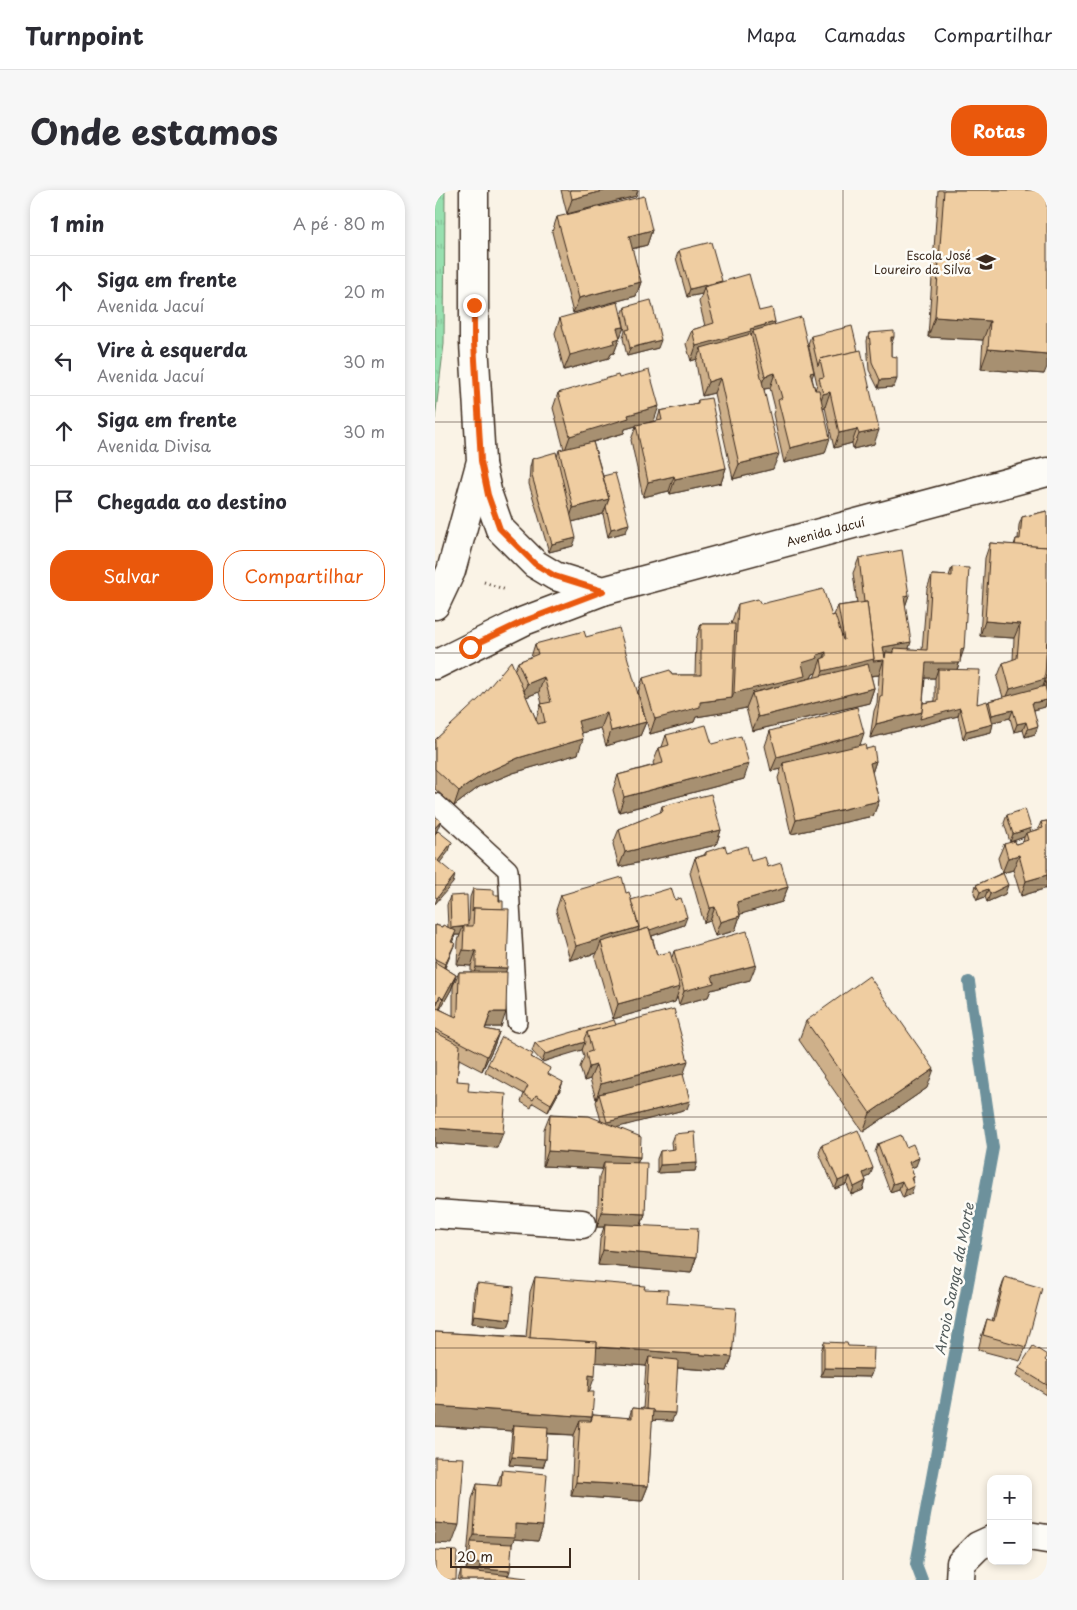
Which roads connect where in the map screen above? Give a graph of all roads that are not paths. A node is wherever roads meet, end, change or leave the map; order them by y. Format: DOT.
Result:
graph roads {
  1 [pos="474,190"];
  2 [pos="481,461"];
  3 [pos="1047,472"];
  4 [pos="603,591"];
  5 [pos="435,605"];
  6 [pos="435,665"];
  7 [pos="435,804"];
  8 [pos="517,1022"];
  9 [pos="435,1214"];
  10 [pos="582,1224"];
  11 [pos="1032,1537"];
  12 [pos="1047,1539"];
  13 [pos="987,1542"];
  14 [pos="961,1580"];
  1 -- 2 [label="street"];
  2 -- 4 [label="street"];
  2 -- 5 [label="street"];
  3 -- 4 [label="street, Avenida Jacuí"];
  4 -- 6 [label="street, Avenida Jacuí"];
  7 -- 8 [label="lane"];
  9 -- 10 [label="street"];
  11 -- 12 [label="street"];
  13 -- 14 [label="street"];
}
